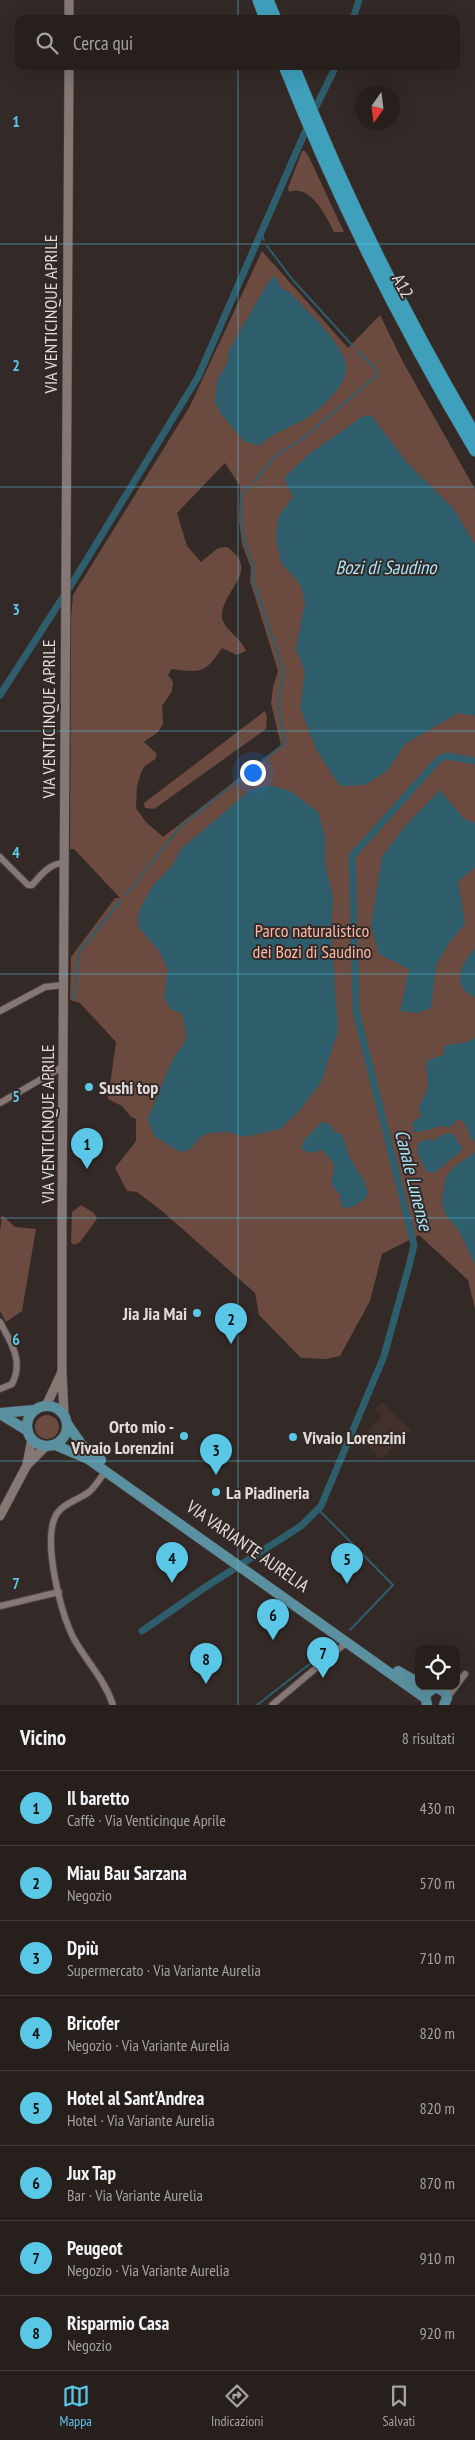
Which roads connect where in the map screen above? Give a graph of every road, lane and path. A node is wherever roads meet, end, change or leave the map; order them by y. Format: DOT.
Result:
graph roads {
  1 [pos="69,0"];
  2 [pos="258,0"];
  3 [pos="268,0"];
  4 [pos="69,15"];
  5 [pos="264,15"];
  6 [pos="274,15"];
  7 [pos="69,70"];
  8 [pos="286,70"];
  9 [pos="296,70"];
  10 [pos="309,116"];
  11 [pos="475,434"];
  12 [pos="475,452"];
  13 [pos="0,857"];
  14 [pos="64,863"];
  15 [pos="64,985"];
  16 [pos="0,1011"];
  17 [pos="64,1066"];
  18 [pos="0,1103"];
  19 [pos="0,1322"];
  20 [pos="62,1372"];
  21 [pos="0,1389"];
  22 [pos="46,1406"];
  23 [pos="34,1410"];
  24 [pos="0,1414"];
  25 [pos="64,1414"];
  26 [pos="68,1425"];
  27 [pos="30,1435"];
  28 [pos="50,1445"];
  29 [pos="27,1465"];
  30 [pos="106,1472"];
  31 [pos="0,1516"];
  32 [pos="230,1556"];
  33 [pos="249,1570"];
  34 [pos="59,1592"];
  35 [pos="0,1606"];
  36 [pos="347,1642"];
  37 [pos="460,1677"];
  38 [pos="415,1681"];
  39 [pos="460,1681"];
  40 [pos="430,1690"];
  41 [pos="442,1690"];
  42 [pos="454,1690"];
  43 [pos="426,1702"];
  44 [pos="447,1702"];
  45 [pos="113,1705"];
  46 [pos="272,1705"];
  1 -- 4 [label="main road"];
  2 -- 5 [label="highway"];
  3 -- 6 [label="highway"];
  7 -- 14 [label="main road, VIA VENTICINQUE APRILE"];
  8 -- 10 [label="highway, A12"];
  9 -- 10 [label="highway, A12"];
  10 -- 11 [label="highway, A12 / A12"];
  10 -- 12 [label="highway, A12 / A12"];
  13 -- 14 [label="street"];
  14 -- 15 [label="main road, VIA VENTICINQUE APRILE"];
  15 -- 16 [label="street"];
  15 -- 17 [label="main road, VIA VENTICINQUE APRILE"];
  17 -- 18 [label="street"];
  17 -- 20 [label="main road, VIA VENTICINQUE APRILE"];
  19 -- 21 [label="street"];
  20 -- 22 [label="main road, VIA VENTICINQUE APRILE"];
  20 -- 25 [label="main road, VIA VENTICINQUE APRILE"];
  22 -- 23 [label="main road"];
  22 -- 25 [label="main road"];
  23 -- 24 [label="main road"];
  23 -- 27 [label="main road"];
  24 -- 27 [label="main road"];
  25 -- 26 [label="main road"];
  26 -- 28 [label="main road"];
  26 -- 32 [label="main road, VIA VARIANTE AURELIA"];
  27 -- 28 [label="main road"];
  27 -- 29 [label="main road"];
  28 -- 29 [label="main road"];
  28 -- 30 [label="main road, VIA VARIANTE AURELIA"];
  29 -- 31 [label="main road"];
  30 -- 32 [label="main road, VIA VARIANTE AURELIA"];
  30 -- 34 [label="street"];
  32 -- 33 [label="main road, VIA VARIANTE AURELIA"];
  33 -- 36 [label="main road, VIA VARIANTE AURELIA"];
  33 -- 38 [label="main road, VIA VARIANTE AURELIA"];
  34 -- 35 [label="street"];
  34 -- 45 [label="street"];
  36 -- 43 [label="main road, VIA VARIANTE AURELIA"];
  36 -- 46 [label="street"];
  37 -- 39 [label="street"];
  40 -- 43 [label="main road, VIA VARIANTE AURELIA"];
  41 -- 44 [label="main road, VIA VARIANTE AURELIA"];
  42 -- 44 [label="street"];
}
